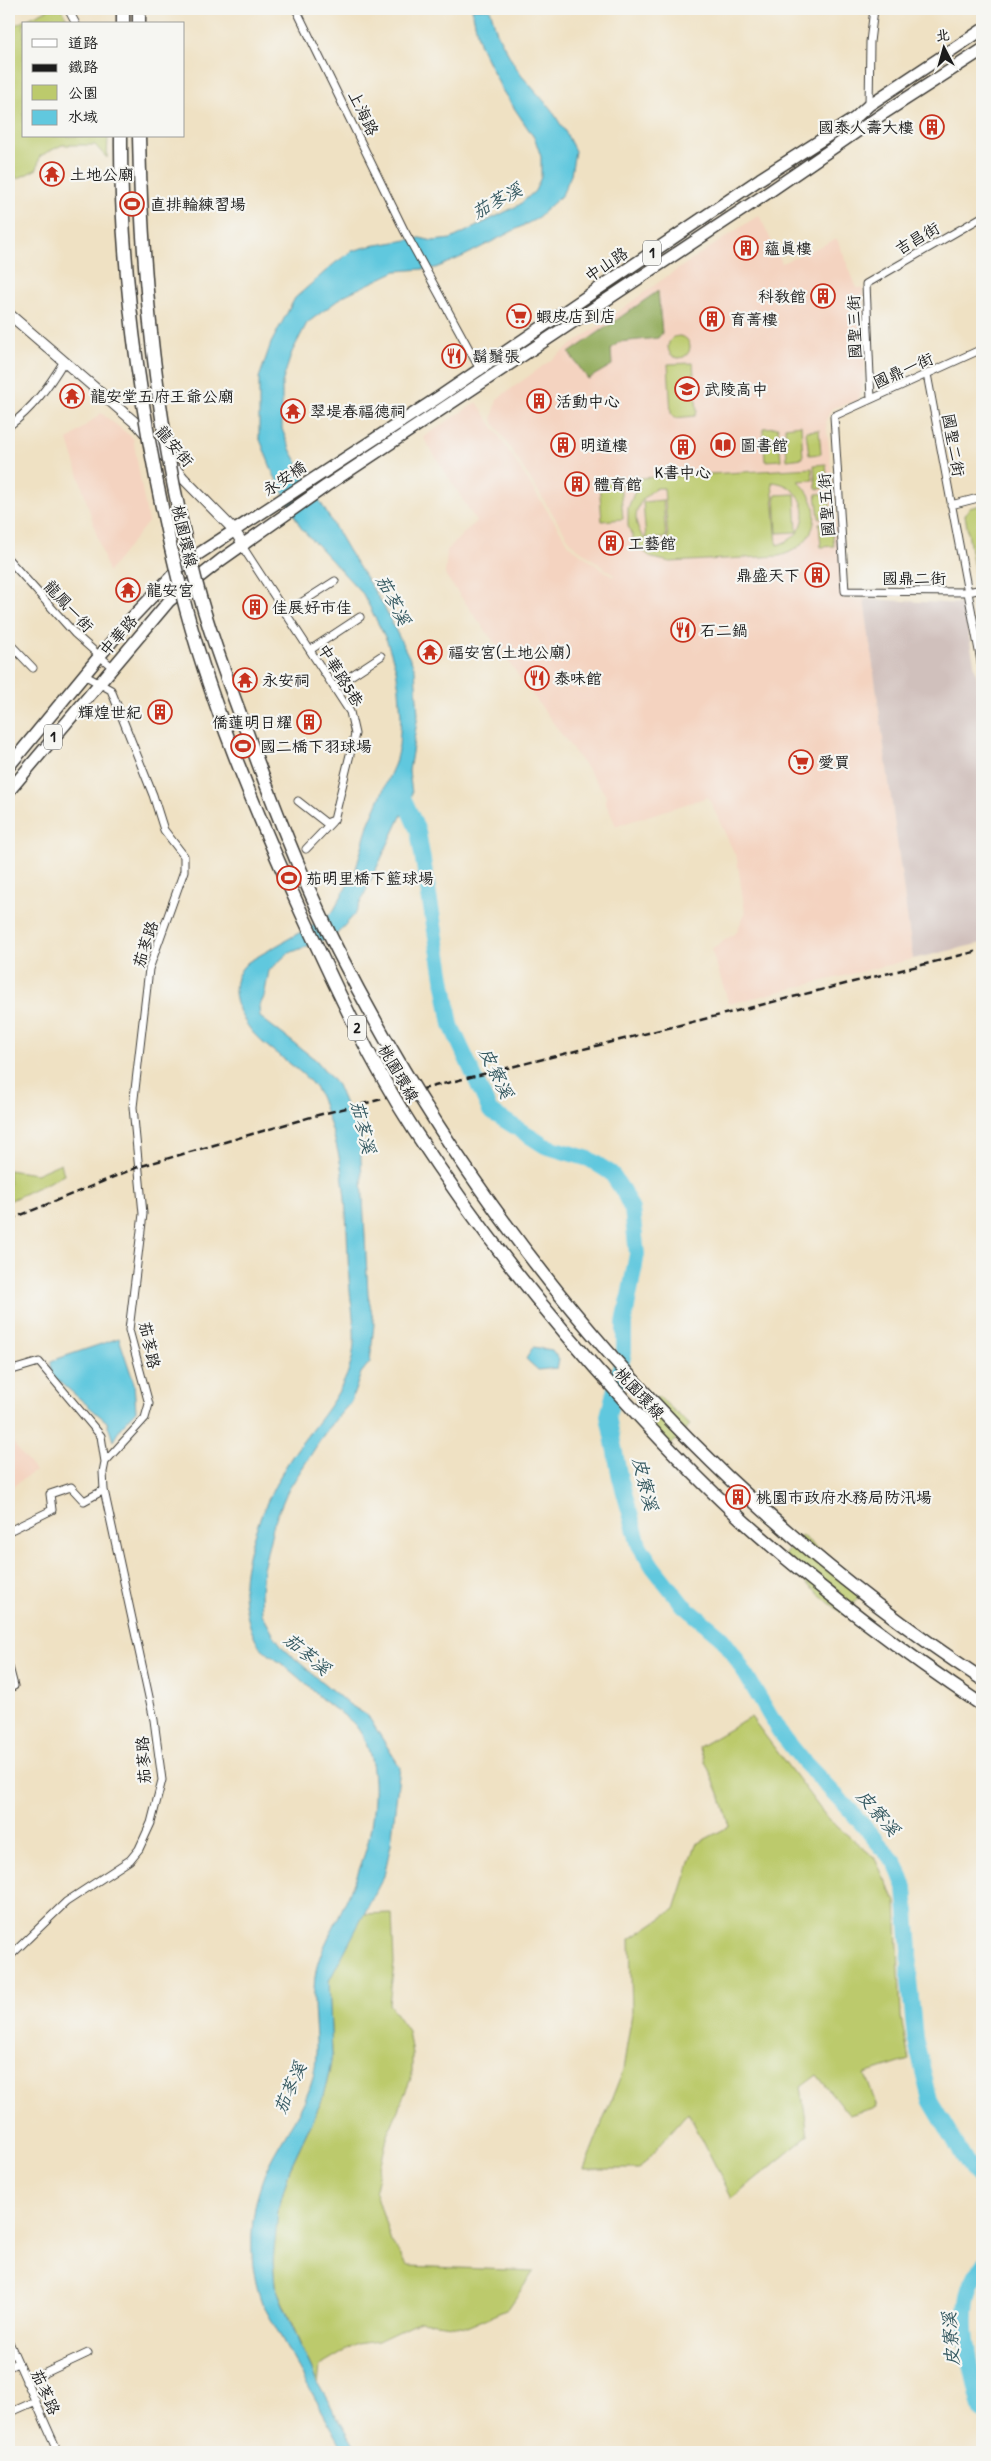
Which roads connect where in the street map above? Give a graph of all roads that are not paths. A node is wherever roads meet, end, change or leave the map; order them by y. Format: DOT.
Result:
graph roads {
  1 [pos="68,9"];
  2 [pos="123,9"];
  3 [pos="139,9"];
  4 [pos="296,9"];
  5 [pos="874,9"];
  6 [pos="75,22"];
  7 [pos="123,22"];
  8 [pos="139,22"];
  9 [pos="982,30"];
  10 [pos="982,50"];
  11 [pos="869,105"];
  12 [pos="121,138"];
  13 [pos="139,138"];
  14 [pos="982,217"];
  15 [pos="866,284"];
  16 [pos="9,314"];
  17 [pos="982,350"];
  18 [pos="64,361"];
  19 [pos="479,368"];
  20 [pos="927,374"];
  21 [pos="487,379"];
  22 [pos="871,399"];
  23 [pos="834,416"];
  24 [pos="9,426"];
  25 [pos="320,474"];
  26 [pos="326,486"];
  27 [pos="982,497"];
  28 [pos="951,505"];
  29 [pos="266,510"];
  30 [pos="273,523"];
  31 [pos="233,529"];
  32 [pos="243,545"];
  33 [pos="9,560"];
  34 [pos="335,581"];
  35 [pos="982,589"];
  36 [pos="845,591"];
  37 [pos="968,592"];
  38 [pos="285,613"];
  39 [pos="360,617"];
  40 [pos="9,645"];
  41 [pos="310,650"];
  42 [pos="99,656"];
  43 [pos="381,656"];
  44 [pos="981,657"];
  45 [pos="112,667"];
  46 [pos="33,668"];
  47 [pos="982,668"];
  48 [pos="84,675"];
  49 [pos="98,684"];
  50 [pos="334,687"];
  51 [pos="9,766"];
  52 [pos="9,791"];
  53 [pos="298,801"];
  54 [pos="334,820"];
  55 [pos="306,849"];
  56 [pos="9,1371"];
  57 [pos="105,1462"];
  58 [pos="104,1490"];
  59 [pos="9,1531"];
  60 [pos="9,1667"];
  61 [pos="982,1679"];
  62 [pos="9,1688"];
  63 [pos="982,1705"];
  64 [pos="9,1957"];
  65 [pos="9,2342"];
  66 [pos="88,2353"];
  67 [pos="17,2363"];
  68 [pos="9,2367"];
  69 [pos="26,2382"];
  70 [pos="36,2401"];
  71 [pos="9,2414"];
  72 [pos="58,2452"];
  1 -- 6 [label="street"];
  2 -- 7 [label="highway"];
  3 -- 8 [label="highway"];
  4 -- 19 [label="street, 上海路"];
  5 -- 11 [label="street"];
  9 -- 11 [label="main road, 中山路 / 1"];
  10 -- 21 [label="main road, 中山路 / 1"];
  11 -- 19 [label="main road, 中山路 / 1"];
  12 -- 63 [label="highway, 桃園環線 / 2, bridge"];
  13 -- 61 [label="highway, 桃園環線 / 2, bridge"];
  14 -- 15 [label="street, 吉昌街"];
  15 -- 22 [label="street, 國聖三街"];
  16 -- 18 [label="street, 龍安街"];
  17 -- 20 [label="street, 國鼎一街"];
  18 -- 24 [label="street"];
  18 -- 31 [label="street, 龍安街"];
  19 -- 21 [label="street"];
  19 -- 25 [label="main road, 中山路 / 1"];
  20 -- 22 [label="street, 國鼎一街"];
  20 -- 28 [label="street, 國聖二街"];
  21 -- 26 [label="main road, 中山路 / 1"];
  22 -- 23 [label="street, 國鼎一街"];
  23 -- 36 [label="street, 國聖五街"];
  25 -- 29 [label="main road, 永安橋 / 1"];
  26 -- 30 [label="main road, 永安橋 / 1"];
  27 -- 28 [label="street"];
  28 -- 37 [label="street, 國聖二街"];
  29 -- 31 [label="main road, 中華路 / 1"];
  30 -- 32 [label="main road, 中華路 / 1"];
  31 -- 32 [label="street, 龍安街"];
  31 -- 42 [label="main road, 中華路 / 1"];
  32 -- 38 [label="street, 中華路5巷"];
  32 -- 45 [label="main road, 中華路 / 1"];
  33 -- 42 [label="street, 龍鳳一街"];
  34 -- 38 [label="street"];
  35 -- 37 [label="street, 國鼎二街"];
  36 -- 37 [label="street, 國鼎二街"];
  37 -- 44 [label="street, 國聖二街"];
  38 -- 41 [label="street, 中華路5巷"];
  39 -- 41 [label="street"];
  40 -- 46 [label="street"];
  41 -- 50 [label="street, 中華路5巷"];
  42 -- 45 [label="street, 龍鳳一街"];
  42 -- 48 [label="main road, 中華路 / 1"];
  43 -- 50 [label="street"];
  44 -- 47 [label="street, 國聖二街"];
  45 -- 49 [label="main road, 中華路 / 1"];
  48 -- 49 [label="street, 茄苳路"];
  48 -- 51 [label="main road, 中華路 / 1"];
  49 -- 52 [label="main road, 中華路 / 1"];
  49 -- 57 [label="street, 茄苳路"];
  50 -- 54 [label="street, 中華路5巷"];
  53 -- 54 [label="street"];
  54 -- 55 [label="street"];
  56 -- 57 [label="street"];
  57 -- 58 [label="street, 茄苳路"];
  58 -- 59 [label="street"];
  58 -- 64 [label="street, 茄苳路"];
  60 -- 62 [label="street"];
  65 -- 67 [label="street, 茄苳路"];
  66 -- 69 [label="street"];
  67 -- 68 [label="street"];
  67 -- 69 [label="street, 茄苳路"];
  69 -- 70 [label="street, 茄苳路"];
  70 -- 71 [label="street"];
  70 -- 72 [label="street, 茄苳路"];
}
